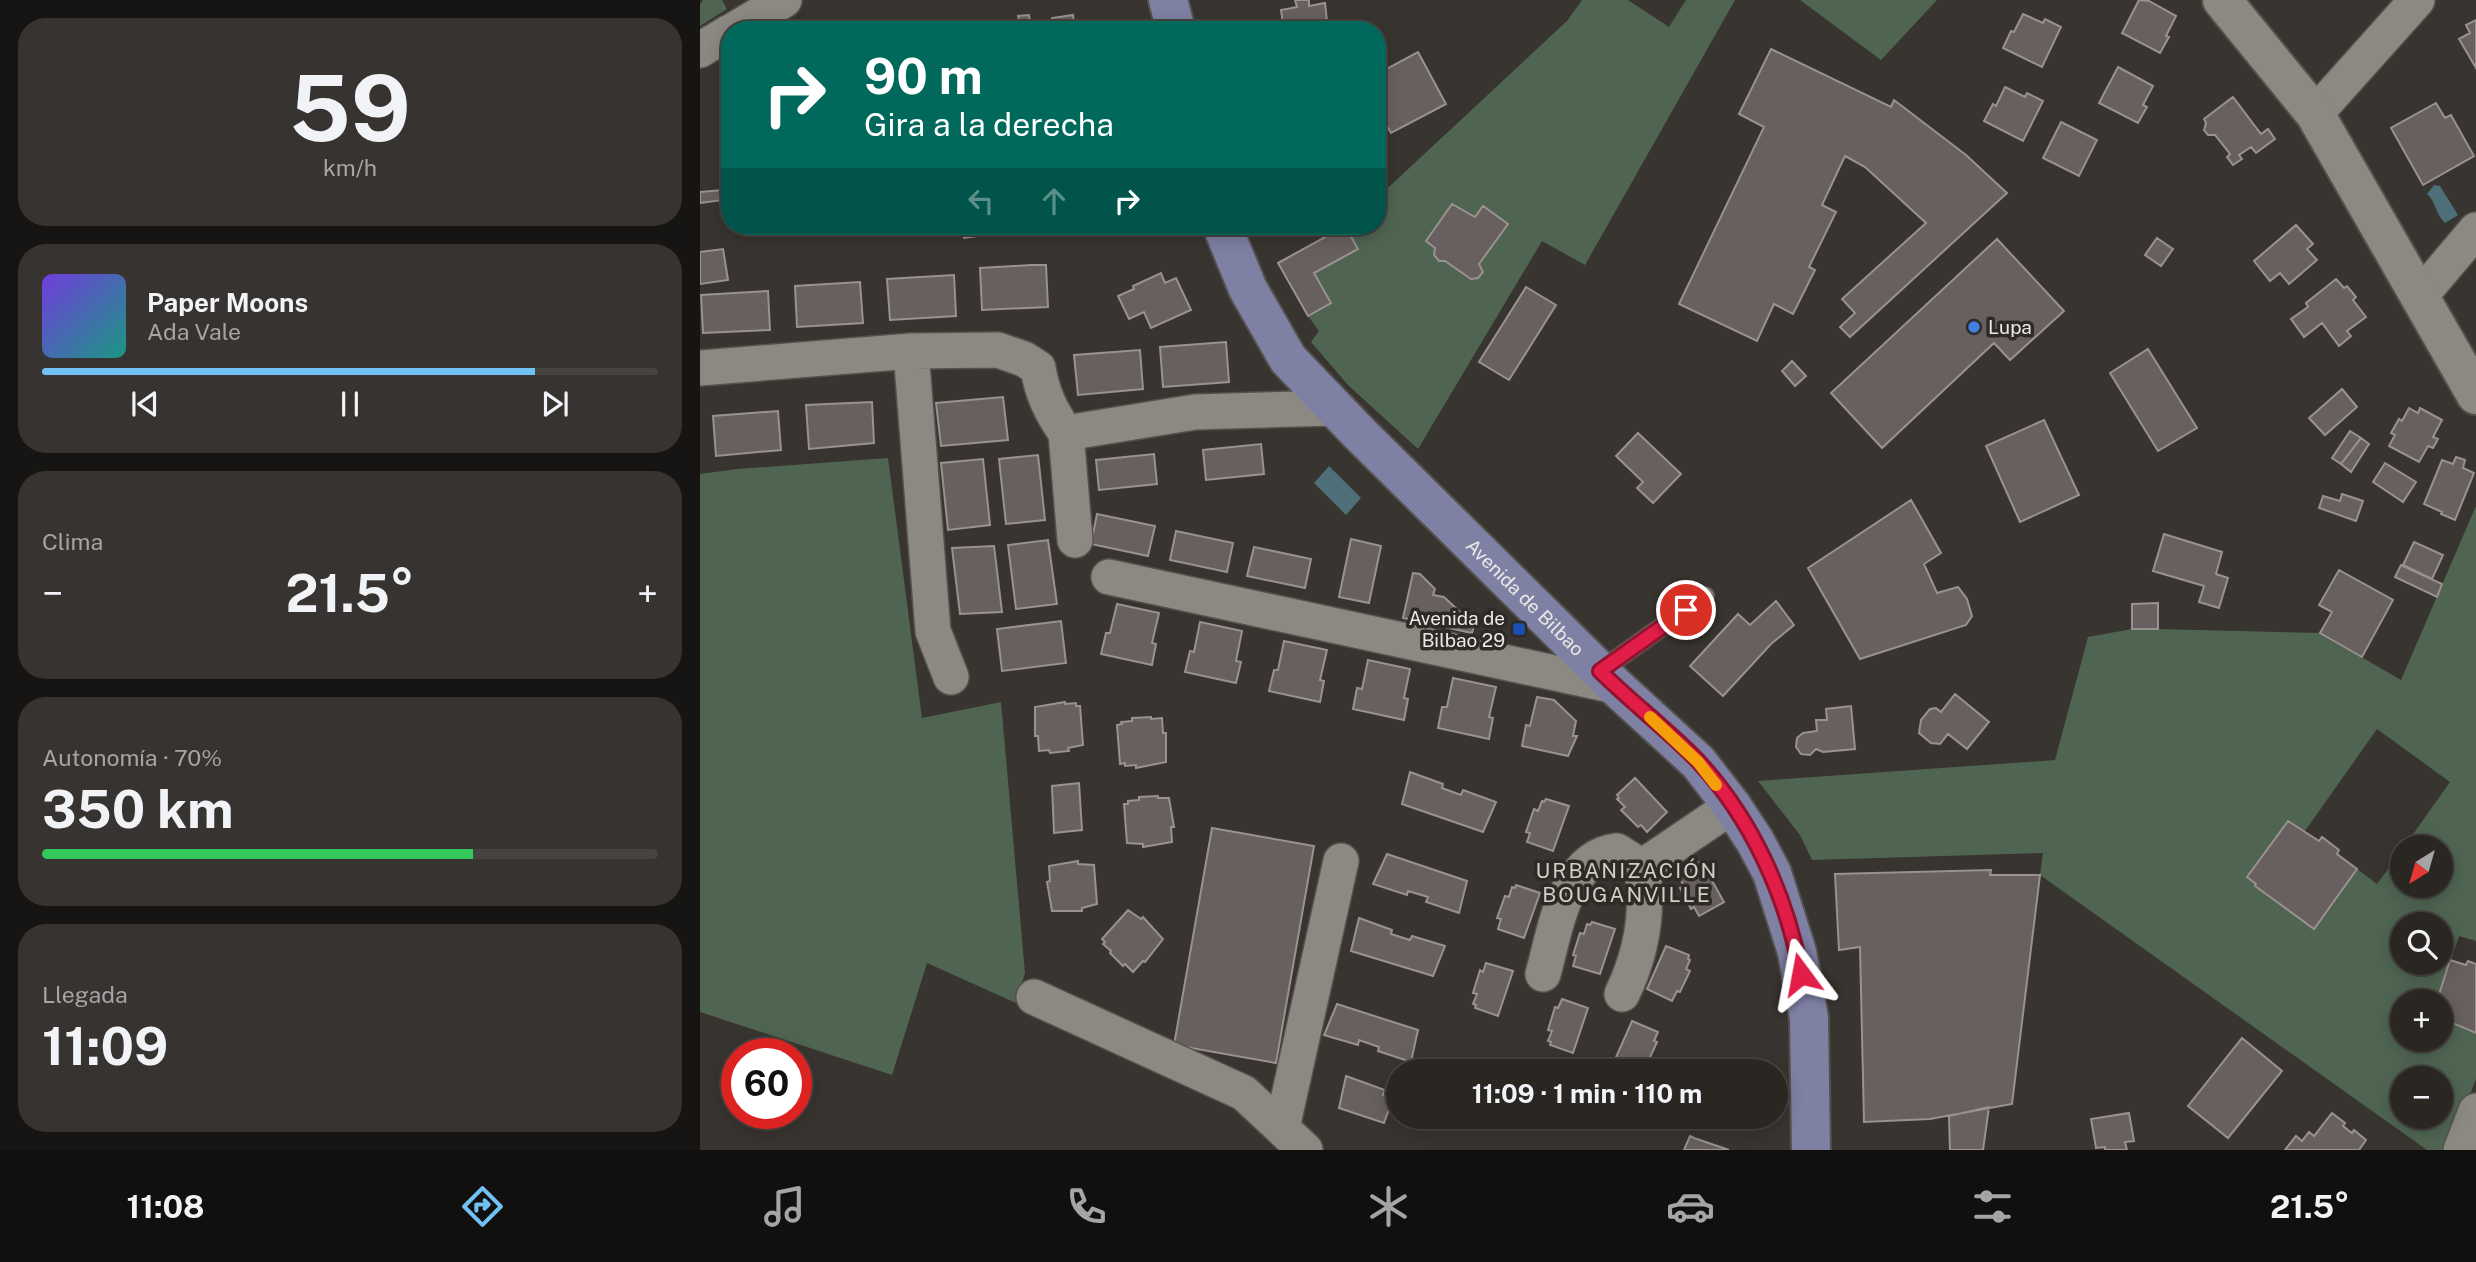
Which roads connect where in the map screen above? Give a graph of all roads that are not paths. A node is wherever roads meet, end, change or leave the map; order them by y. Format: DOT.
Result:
graph roads {
  1 [pos="784,0"];
  2 [pos="1168,0"];
  3 [pos="2222,0"];
  4 [pos="2417,0"];
  5 [pos="749,21"];
  6 [pos="1174,21"];
  7 [pos="721,38"];
  8 [pos="700,50"];
  9 [pos="2315,114"];
  10 [pos="2476,230"];
  11 [pos="1226,235"];
  12 [pos="2421,295"];
  13 [pos="911,351"];
  14 [pos="700,368"];
  15 [pos="2476,395"];
  16 [pos="1335,408"];
  17 [pos="1066,433"];
  18 [pos="1075,540"];
  19 [pos="1109,577"];
  20 [pos="1705,596"];
  21 [pos="951,677"];
  22 [pos="1608,678"];
  23 [pos="1732,806"];
  24 [pos="1341,861"];
  25 [pos="1642,867"];
  26 [pos="1543,974"];
  27 [pos="1622,994"];
  28 [pos="1034,997"];
  29 [pos="2476,1111"];
  30 [pos="1294,1139"];
  31 [pos="1811,1150"];
  32 [pos="2461,1150"];
  1 -- 5 [label="street"];
  2 -- 6 [label="main road"];
  3 -- 9 [label="street"];
  4 -- 9 [label="street"];
  7 -- 8 [label="street"];
  9 -- 12 [label="street"];
  10 -- 12 [label="street"];
  11 -- 16 [label="main road, Avenida de Bilbao"];
  12 -- 15 [label="street"];
  13 -- 14 [label="street"];
  13 -- 17 [label="street"];
  13 -- 21 [label="street"];
  16 -- 17 [label="street"];
  16 -- 22 [label="main road, Avenida de Bilbao"];
  17 -- 18 [label="street"];
  19 -- 22 [label="street"];
  20 -- 22 [label="lane"];
  22 -- 23 [label="main road, Avenida de Bilbao"];
  23 -- 25 [label="street"];
  23 -- 31 [label="main road, Avenida de Bilbao"];
  24 -- 30 [label="street"];
  25 -- 26 [label="street"];
  25 -- 27 [label="street"];
  28 -- 30 [label="street"];
  29 -- 32 [label="street"];
}
